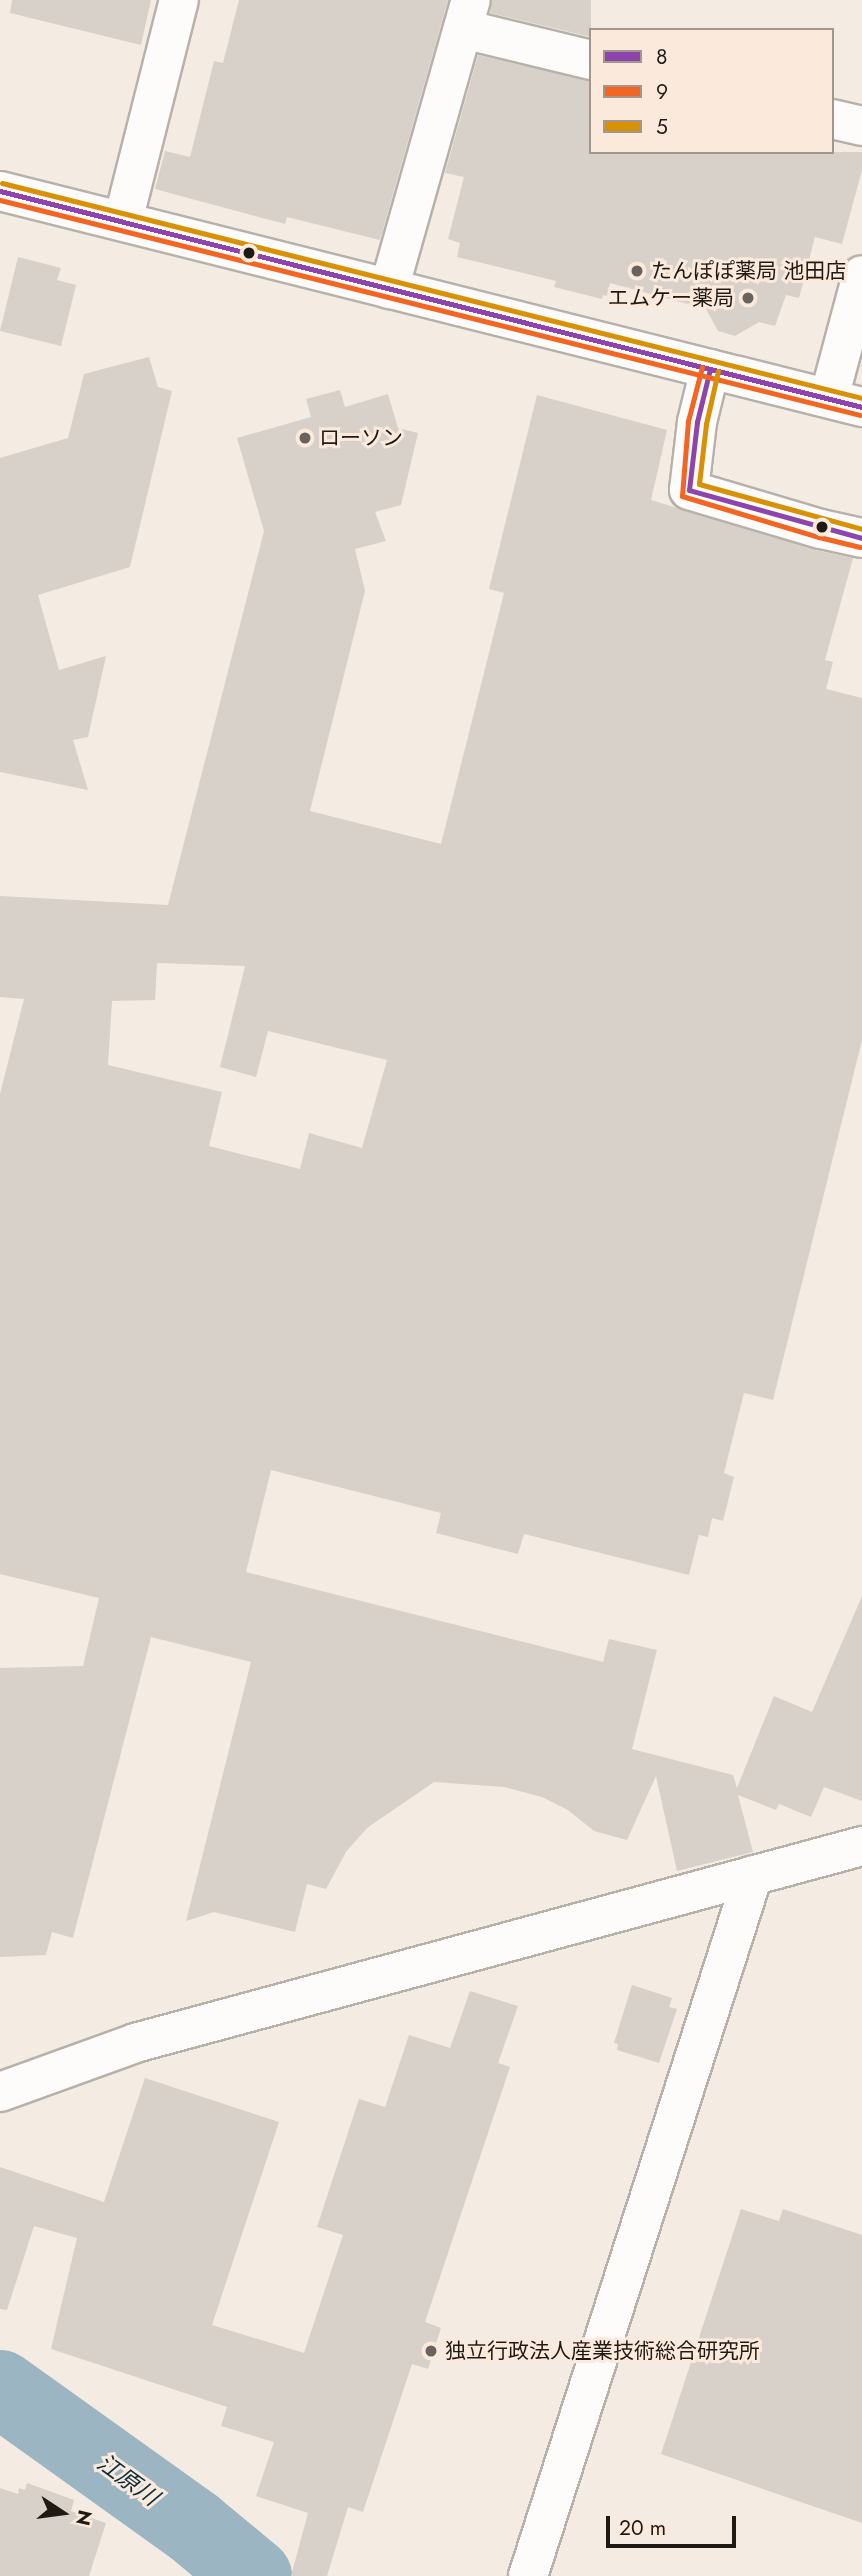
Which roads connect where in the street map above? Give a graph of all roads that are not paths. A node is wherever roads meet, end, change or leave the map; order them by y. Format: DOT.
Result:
graph roads {
  1 [pos="179,0"];
  2 [pos="467,14"];
  3 [pos="589,59"];
  4 [pos="834,119"];
  5 [pos="862,126"];
  6 [pos="0,191"];
  7 [pos="123,221"];
  8 [pos="862,275"];
  9 [pos="389,289"];
  10 [pos="710,369"];
  11 [pos="845,402"];
  12 [pos="862,538"];
  13 [pos="862,1846"];
  14 [pos="753,1875"];
  15 [pos="0,2092"];
  16 [pos="528,2576"];
  1 -- 7 [label="street"];
  2 -- 3 [label="street"];
  2 -- 9 [label="street"];
  4 -- 5 [label="street"];
  6 -- 7 [label="street"];
  7 -- 9 [label="street"];
  8 -- 11 [label="street"];
  9 -- 10 [label="street"];
  10 -- 11 [label="street"];
  10 -- 12 [label="street"];
  13 -- 14 [label="street"];
  14 -- 15 [label="street"];
  14 -- 16 [label="street"];
}
